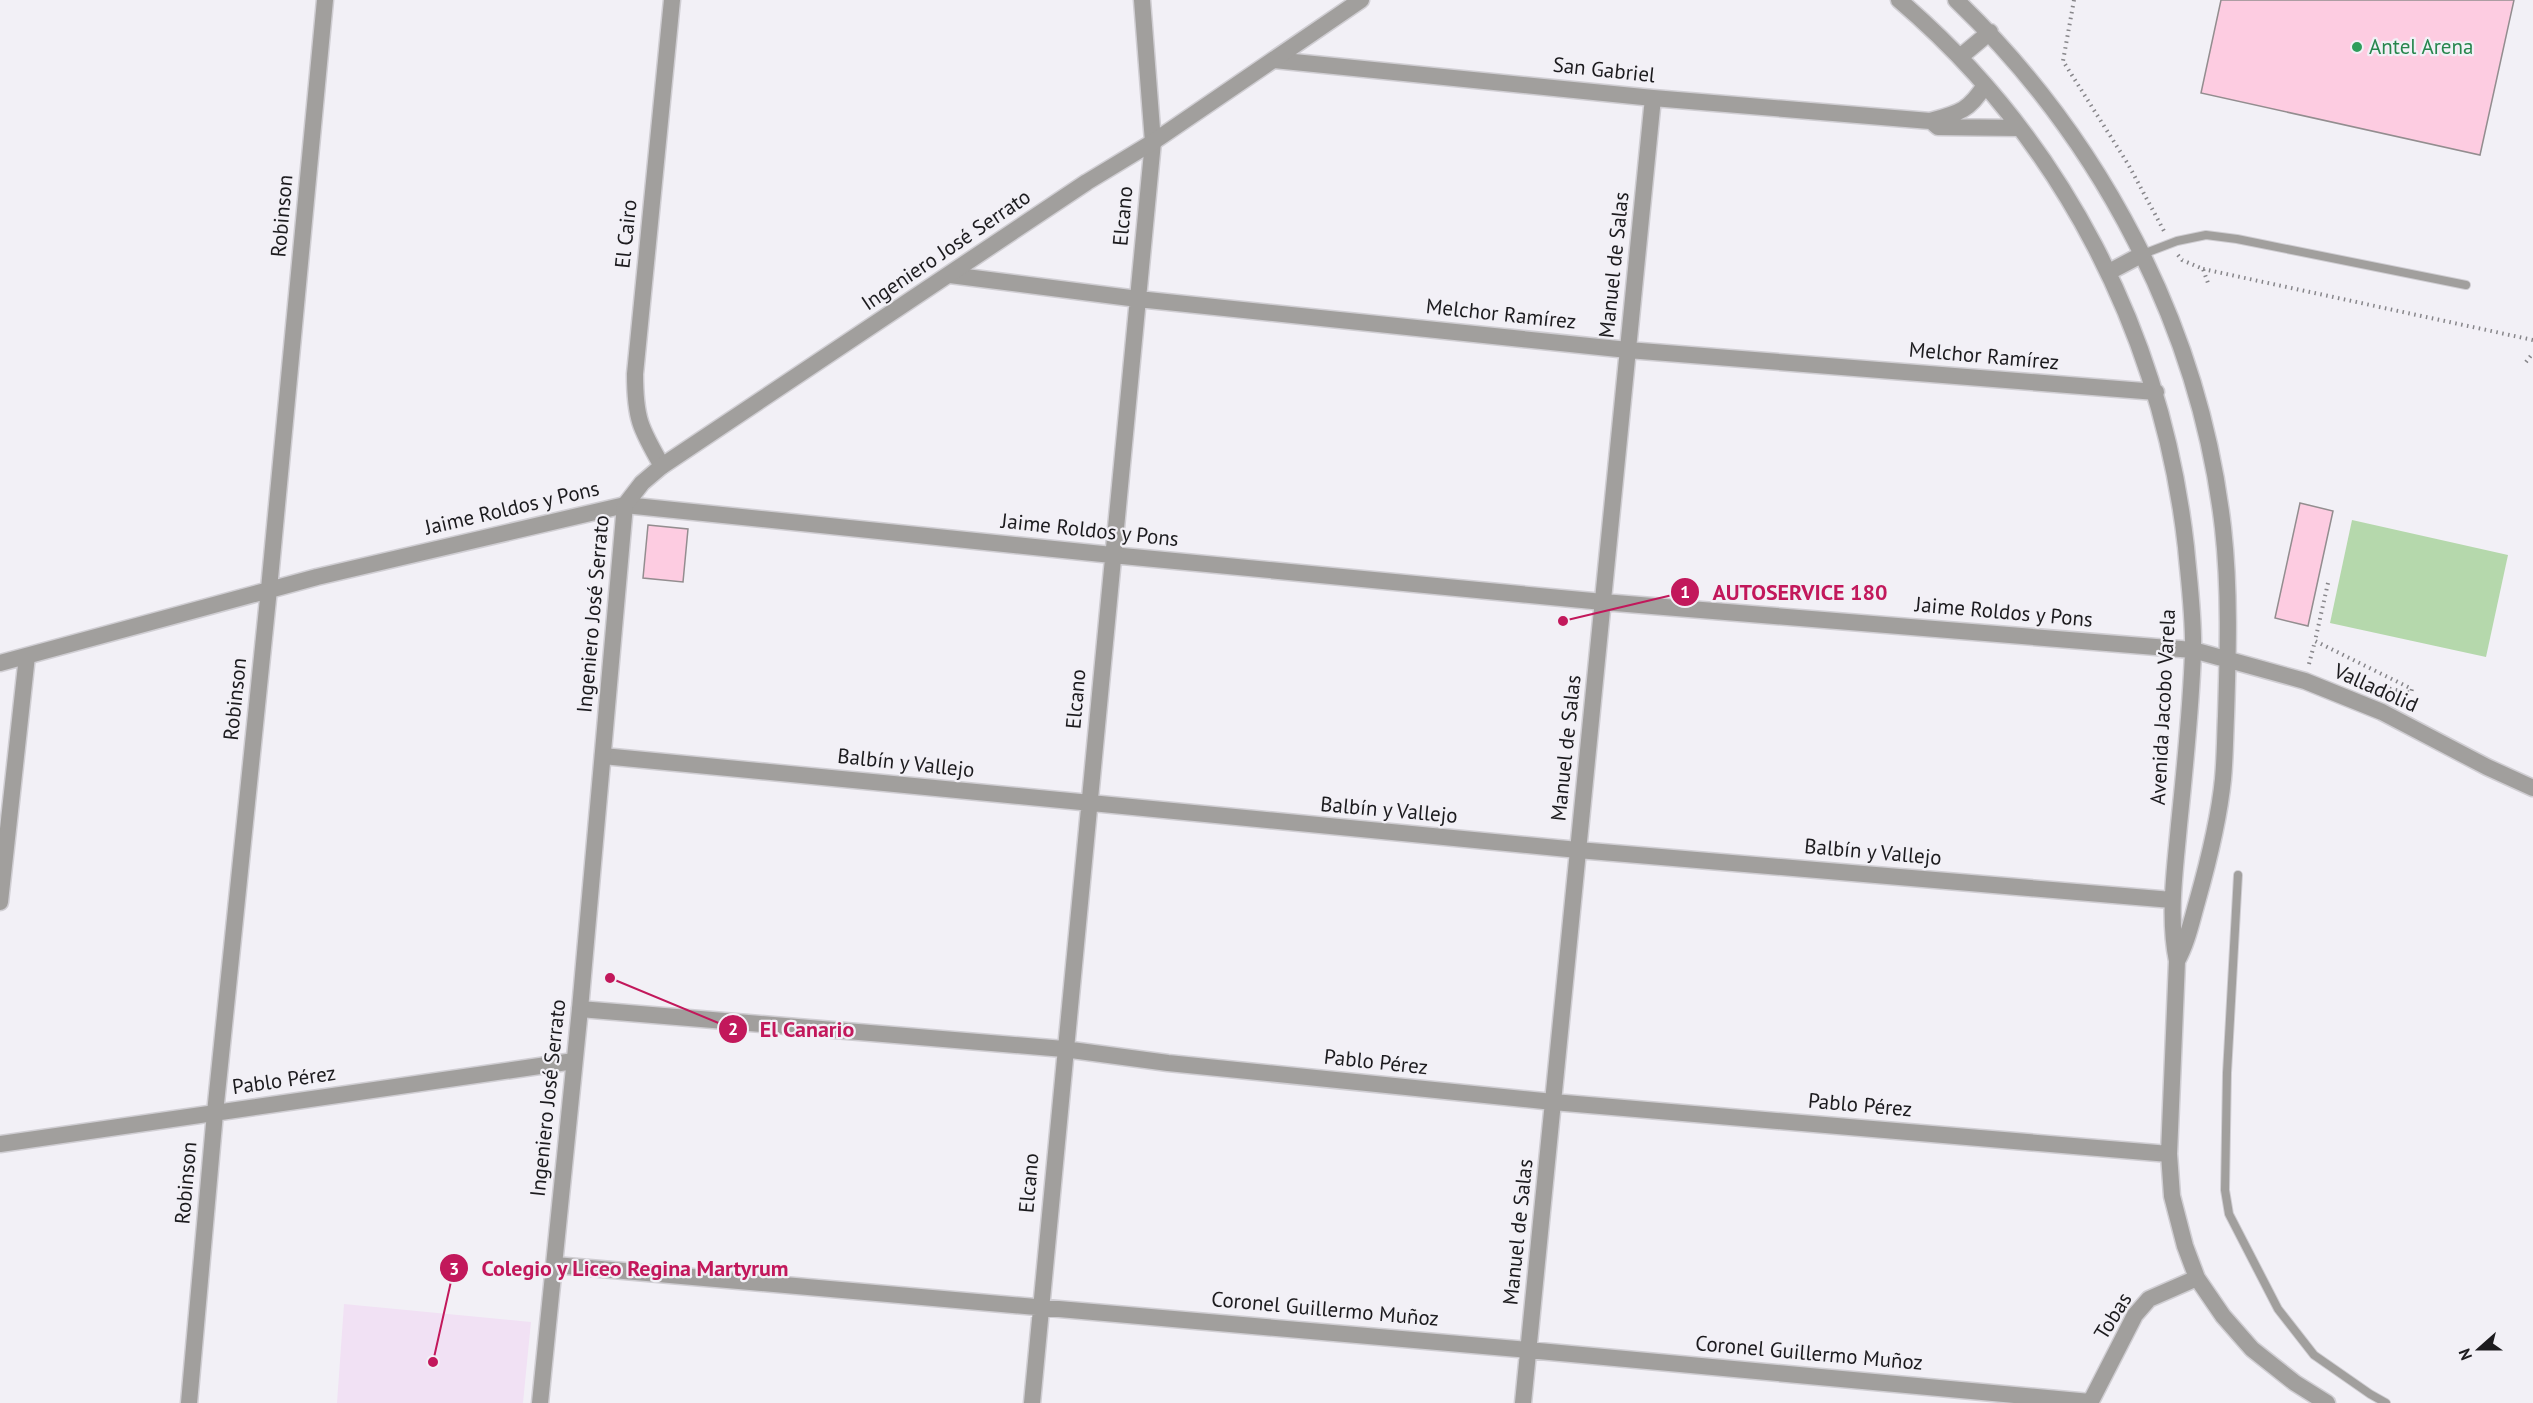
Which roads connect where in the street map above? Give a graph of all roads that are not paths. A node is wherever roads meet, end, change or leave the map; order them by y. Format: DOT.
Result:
graph roads {
  1 [pos="325,0"];
  2 [pos="672,0"];
  3 [pos="1142,0"];
  4 [pos="1361,0"];
  5 [pos="1899,0"];
  6 [pos="1956,0"];
  7 [pos="1990,32"];
  8 [pos="1960,57"];
  9 [pos="1274,60"];
  10 [pos="1985,85"];
  11 [pos="1653,98"];
  12 [pos="1930,121"];
  13 [pos="2019,128"];
  14 [pos="1153,142"];
  15 [pos="2143,254"];
  16 [pos="2109,272"];
  17 [pos="950,275"];
  18 [pos="2466,285"];
  19 [pos="1138,299"];
  20 [pos="1628,350"];
  21 [pos="2156,392"];
  22 [pos="662,466"];
  23 [pos="626,505"];
  24 [pos="1112,555"];
  25 [pos="269,589"];
  26 [pos="1603,602"];
  27 [pos="2193,650"];
  28 [pos="27,656"];
  29 [pos="2228,658"];
  30 [pos="0,663"];
  31 [pos="603,756"];
  32 [pos="2533,789"];
  33 [pos="1089,804"];
  34 [pos="1578,850"];
  35 [pos="2238,875"];
  36 [pos="2172,900"];
  37 [pos="0,902"];
  38 [pos="2176,961"];
  39 [pos="580,1009"];
  40 [pos="1064,1049"];
  41 [pos="574,1061"];
  42 [pos="1553,1102"];
  43 [pos="215,1113"];
  44 [pos="0,1144"];
  45 [pos="2169,1154"];
  46 [pos="555,1265"];
  47 [pos="2197,1278"];
  48 [pos="1040,1307"];
  49 [pos="1528,1350"];
  50 [pos="189,1403"];
  51 [pos="540,1403"];
  52 [pos="1032,1403"];
  53 [pos="1523,1403"];
  54 [pos="2090,1403"];
  55 [pos="2327,1403"];
  56 [pos="2386,1403"];
  1 -- 25 [label="street, Robinson"];
  2 -- 22 [label="street, El Cairo"];
  3 -- 14 [label="street, Elcano"];
  4 -- 9 [label="street, Ingeniero José Serrato"];
  5 -- 8 [label="street, Avenida Jacobo Varela"];
  6 -- 7 [label="street, Avenida Jacobo Varela"];
  7 -- 8 [label="street"];
  7 -- 15 [label="street, Avenida Jacobo Varela"];
  8 -- 10 [label="street, Avenida Jacobo Varela"];
  9 -- 11 [label="street, San Gabriel"];
  9 -- 14 [label="street, Ingeniero José Serrato"];
  10 -- 12 [label="street, San Gabriel"];
  10 -- 13 [label="street, Avenida Jacobo Varela"];
  11 -- 12 [label="street, San Gabriel"];
  11 -- 20 [label="street, Manuel de Salas"];
  12 -- 13 [label="street, San Gabriel"];
  13 -- 16 [label="street, Avenida Jacobo Varela"];
  14 -- 17 [label="street, Ingeniero José Serrato"];
  14 -- 19 [label="street, Elcano"];
  15 -- 16 [label="street"];
  15 -- 18 [label="lane"];
  15 -- 29 [label="street, Avenida Jacobo Varela"];
  16 -- 21 [label="street, Avenida Jacobo Varela"];
  17 -- 19 [label="street, Melchor Ramírez"];
  17 -- 22 [label="street, Ingeniero José Serrato"];
  19 -- 20 [label="street, Melchor Ramírez"];
  19 -- 24 [label="street, Elcano"];
  20 -- 21 [label="street, Melchor Ramírez"];
  20 -- 26 [label="street, Manuel de Salas"];
  21 -- 27 [label="street, Avenida Jacobo Varela"];
  22 -- 23 [label="street, Ingeniero José Serrato"];
  23 -- 24 [label="street, Jaime Roldos y Pons"];
  23 -- 25 [label="street, Jaime Roldos y Pons"];
  23 -- 31 [label="street, Ingeniero José Serrato"];
  24 -- 26 [label="street, Jaime Roldos y Pons"];
  24 -- 33 [label="street, Elcano"];
  25 -- 28 [label="street, Jaime Roldos y Pons"];
  25 -- 43 [label="street, Robinson"];
  26 -- 27 [label="street, Jaime Roldos y Pons"];
  26 -- 34 [label="street, Manuel de Salas"];
  27 -- 29 [label="street, Valladolid"];
  27 -- 36 [label="street, Avenida Jacobo Varela"];
  28 -- 30 [label="street, Jaime Roldos y Pons"];
  28 -- 37 [label="street"];
  29 -- 32 [label="street, Valladolid"];
  29 -- 38 [label="street, Avenida Jacobo Varela"];
  31 -- 33 [label="street, Balbín y Vallejo"];
  31 -- 39 [label="street, Ingeniero José Serrato"];
  33 -- 34 [label="street, Balbín y Vallejo"];
  33 -- 40 [label="street, Elcano"];
  34 -- 36 [label="street, Balbín y Vallejo"];
  34 -- 42 [label="street, Manuel de Salas"];
  35 -- 56 [label="lane"];
  36 -- 38 [label="street, Avenida Jacobo Varela"];
  38 -- 45 [label="street, Avenida Jacobo Varela"];
  39 -- 40 [label="street, Pablo Pérez"];
  39 -- 41 [label="street, Ingeniero José Serrato"];
  40 -- 42 [label="street, Pablo Pérez"];
  40 -- 48 [label="street, Elcano"];
  41 -- 43 [label="street, Pablo Pérez"];
  41 -- 46 [label="street, Ingeniero José Serrato"];
  42 -- 45 [label="street, Pablo Pérez"];
  42 -- 49 [label="street, Manuel de Salas"];
  43 -- 44 [label="street, Pablo Pérez"];
  43 -- 50 [label="street, Robinson"];
  45 -- 47 [label="street, Avenida Jacobo Varela"];
  46 -- 48 [label="street, Coronel Guillermo Muñoz"];
  46 -- 51 [label="street, Ingeniero José Serrato"];
  47 -- 54 [label="street, Tobas"];
  47 -- 55 [label="street, Avenida Jacobo Varela"];
  48 -- 49 [label="street, Coronel Guillermo Muñoz"];
  48 -- 52 [label="street, Elcano"];
  49 -- 53 [label="street, Manuel de Salas"];
  49 -- 54 [label="street, Coronel Guillermo Muñoz"];
}
